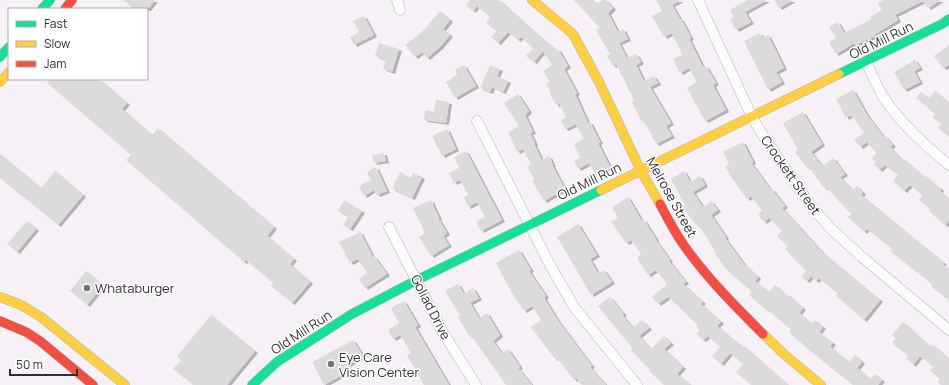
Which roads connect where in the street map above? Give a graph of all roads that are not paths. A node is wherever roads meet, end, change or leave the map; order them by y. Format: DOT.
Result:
graph roads {
  1 [pos="50,0"];
  2 [pos="72,0"];
  3 [pos="396,0"];
  4 [pos="532,0"];
  5 [pos="700,1"];
  6 [pos="43,8"];
  7 [pos="66,8"];
  8 [pos="400,10"];
  9 [pos="949,19"];
  10 [pos="8,48"];
  11 [pos="0,57"];
  12 [pos="866,62"];
  13 [pos="8,73"];
  14 [pos="0,82"];
  15 [pos="752,117"];
  16 [pos="477,121"];
  17 [pos="949,165"];
  18 [pos="642,171"];
  19 [pos="529,225"];
  20 [pos="389,227"];
  21 [pos="417,280"];
  22 [pos="4,298"];
  23 [pos="0,308"];
  24 [pos="0,321"];
  25 [pos="949,330"];
  26 [pos="76,357"];
  27 [pos="93,385"];
  28 [pos="125,385"];
  29 [pos="252,385"];
  30 [pos="476,385"];
  31 [pos="637,385"];
  32 [pos="821,385"];
  1 -- 6 [label="street"];
  2 -- 7 [label="street"];
  3 -- 8 [label="street"];
  4 -- 18 [label="street, Melrose Street"];
  5 -- 15 [label="street, Crockett Street"];
  9 -- 12 [label="street, Old Mill Run"];
  10 -- 11 [label="street"];
  12 -- 15 [label="street, Old Mill Run"];
  12 -- 17 [label="street"];
  13 -- 14 [label="street"];
  15 -- 18 [label="street, Old Mill Run"];
  15 -- 25 [label="street, Crockett Street"];
  16 -- 19 [label="street"];
  18 -- 19 [label="street, Old Mill Run"];
  18 -- 32 [label="street, Melrose Street"];
  19 -- 21 [label="street, Old Mill Run"];
  19 -- 31 [label="street"];
  20 -- 21 [label="street, Goliad Drive"];
  21 -- 29 [label="street, Old Mill Run"];
  21 -- 30 [label="street, Goliad Drive"];
  22 -- 23 [label="street"];
  22 -- 26 [label="street"];
  24 -- 26 [label="street"];
  26 -- 27 [label="street"];
  26 -- 28 [label="street"];
}
